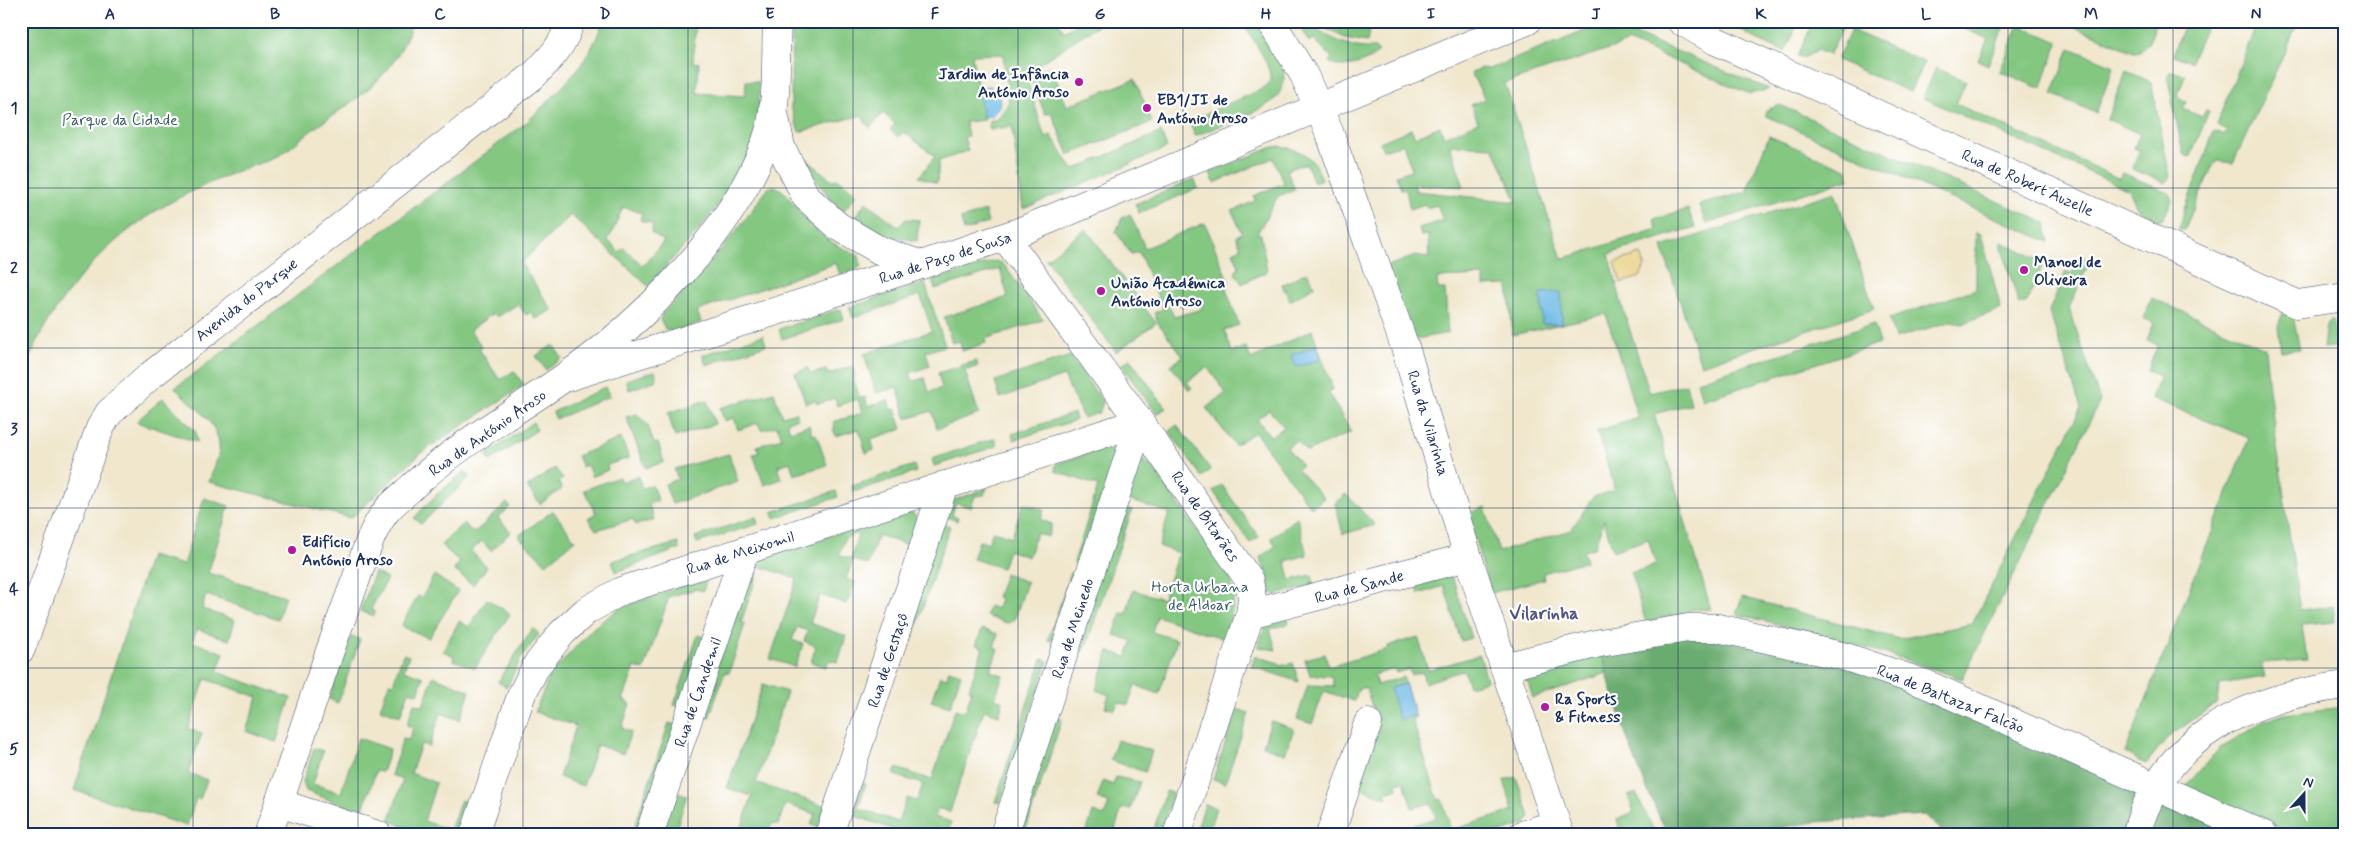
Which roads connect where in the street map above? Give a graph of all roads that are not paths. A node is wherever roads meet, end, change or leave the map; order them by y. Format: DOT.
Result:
graph roads {
  1 [pos="570,21"];
  2 [pos="777,21"];
  3 [pos="1271,21"];
  4 [pos="1527,21"];
  5 [pos="1681,21"];
  6 [pos="1711,31"];
  7 [pos="773,108"];
  8 [pos="1318,109"];
  9 [pos="1005,237"];
  10 [pos="922,265"];
  11 [pos="2345,297"];
  12 [pos="562,379"];
  13 [pos="1140,422"];
  14 [pos="944,485"];
  15 [pos="745,550"];
  16 [pos="1468,558"];
  17 [pos="1250,614"];
  18 [pos="21,649"];
  19 [pos="1504,667"];
  20 [pos="2345,685"];
  21 [pos="1368,722"];
  22 [pos="2155,787"];
  23 [pos="279,803"];
  24 [pos="1558,829"];
  25 [pos="268,835"];
  26 [pos="378,835"];
  27 [pos="474,835"];
  28 [pos="650,835"];
  29 [pos="829,835"];
  30 [pos="1004,835"];
  31 [pos="1177,835"];
  32 [pos="1330,835"];
  33 [pos="1522,835"];
  34 [pos="2136,835"];
  35 [pos="2264,835"];
  1 -- 18 [label="street, Avenida do Parque"];
  2 -- 7 [label="street, Rua de António Aroso"];
  3 -- 8 [label="street, Rua da Vilarinha"];
  4 -- 8 [label="street, Rua de Paço de Sousa"];
  5 -- 6 [label="street, Rua de Robert Auzelle"];
  6 -- 11 [label="street, Rua de Robert Auzelle"];
  7 -- 10 [label="street, Rua de António Aroso"];
  7 -- 12 [label="street, Rua de António Aroso"];
  8 -- 9 [label="street, Rua de Paço de Sousa"];
  8 -- 16 [label="street, Rua da Vilarinha"];
  9 -- 10 [label="street, Rua de Paço de Sousa"];
  9 -- 13 [label="street, Rua de Bitarães"];
  10 -- 12 [label="street, Rua de Paço de Sousa"];
  12 -- 23 [label="street, Rua de António Aroso"];
  13 -- 14 [label="street, Rua de Meixomil"];
  13 -- 17 [label="street, Rua de Bitarães"];
  13 -- 30 [label="street, Rua de Meinedo"];
  14 -- 15 [label="street, Rua de Meixomil"];
  14 -- 29 [label="street, Rua de Gestaçô"];
  15 -- 27 [label="street, Rua de Meixomil"];
  15 -- 28 [label="street, Rua de Candemil"];
  16 -- 17 [label="street, Rua de Sande"];
  16 -- 19 [label="street, Rua da Vilarinha"];
  17 -- 31 [label="street, Rua de Bitarães"];
  19 -- 22 [label="street, Rua de Baltazar Falcão"];
  19 -- 24 [label="street, Rua da Vilarinha"];
  20 -- 22 [label="street"];
  21 -- 32 [label="street"];
  22 -- 34 [label="street"];
  22 -- 35 [label="street, Rua de Baltazar Falcão"];
  23 -- 25 [label="street, Rua de António Aroso"];
  23 -- 26 [label="street"];
  24 -- 33 [label="street"];
}
